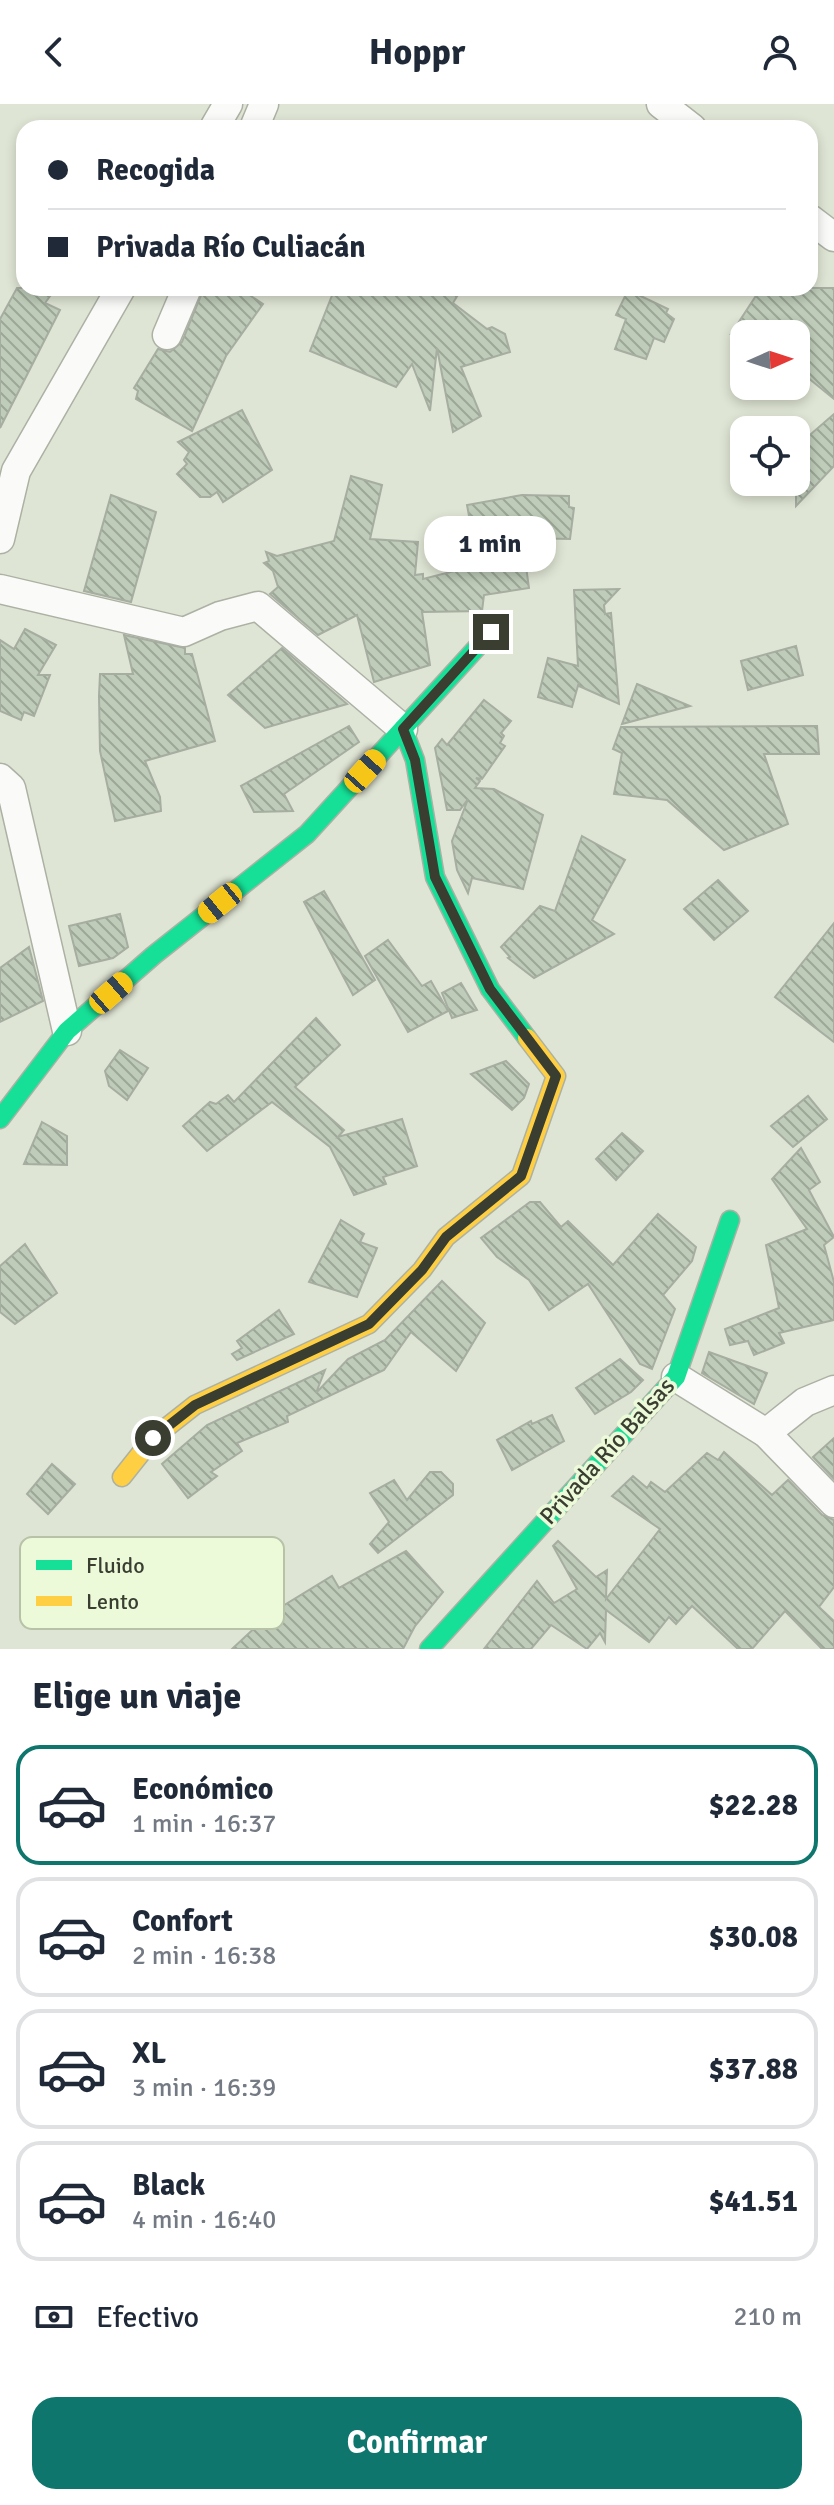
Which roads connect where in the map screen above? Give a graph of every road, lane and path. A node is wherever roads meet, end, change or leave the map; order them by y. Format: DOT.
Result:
graph roads {
  1 [pos="661,104"];
  2 [pos="682,120"];
  3 [pos="116,296"];
  4 [pos="184,296"];
  5 [pos="167,335"];
  6 [pos="8,465"];
  7 [pos="0,539"];
  8 [pos="0,589"];
  9 [pos="491,632"];
  10 [pos="403,729"];
  11 [pos="0,778"];
  12 [pos="67,1031"];
  13 [pos="0,1119"];
  14 [pos="730,1220"];
  15 [pos="676,1377"];
  16 [pos="834,1390"];
  17 [pos="766,1433"];
  18 [pos="122,1477"];
  19 [pos="834,1503"];
  20 [pos="429,1649"];
  1 -- 2 [label="street"];
  3 -- 6 [label="street"];
  4 -- 5 [label="street"];
  6 -- 7 [label="street"];
  8 -- 10 [label="street"];
  9 -- 10 [label="street"];
  10 -- 12 [label="street"];
  10 -- 18 [label="street"];
  11 -- 12 [label="street"];
  12 -- 13 [label="street"];
  14 -- 15 [label="street, Privada Río Balsas"];
  15 -- 17 [label="street"];
  15 -- 20 [label="street, Privada Río Balsas"];
  16 -- 17 [label="street"];
  17 -- 19 [label="street"];
}
